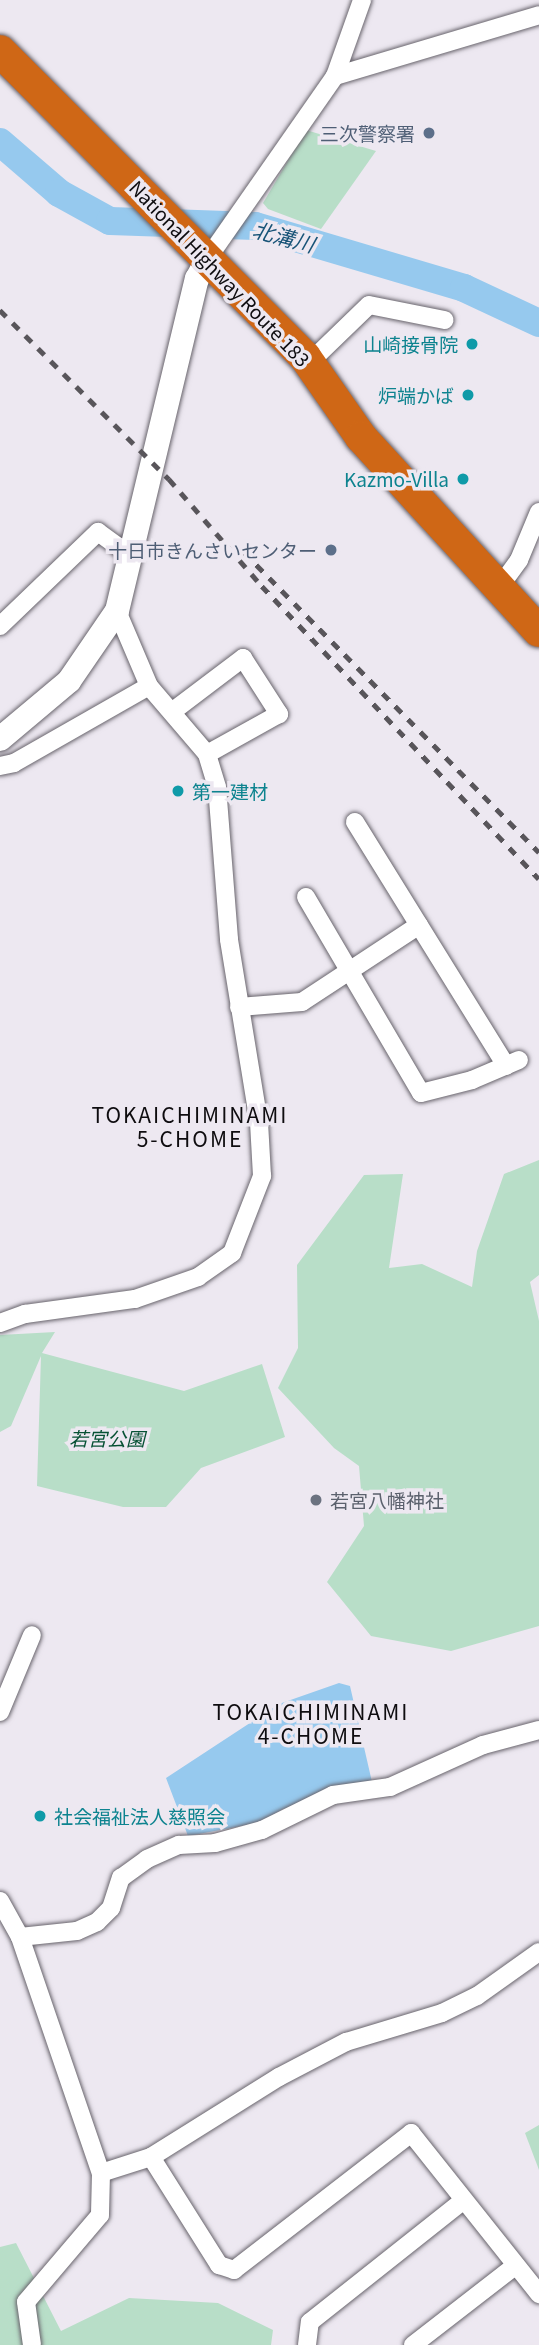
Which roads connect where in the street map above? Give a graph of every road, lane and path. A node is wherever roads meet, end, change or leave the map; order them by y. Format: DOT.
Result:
graph roads {
  1 [pos="362,0"];
  2 [pos="539,15"];
  3 [pos="0,51"];
  4 [pos="335,76"];
  5 [pos="208,258"];
  6 [pos="445,320"];
  7 [pos="309,363"];
  8 [pos="539,512"];
  9 [pos="130,555"];
  10 [pos="498,589"];
  11 [pos="117,611"];
  12 [pos="0,626"];
  13 [pos="539,631"];
  14 [pos="149,686"];
  15 [pos="173,711"];
  16 [pos="0,739"];
  17 [pos="207,754"];
  18 [pos="0,766"];
  19 [pos="355,822"];
  20 [pos="306,897"];
  21 [pos="419,925"];
  22 [pos="348,971"];
  23 [pos="239,1007"];
  24 [pos="0,1323"];
  25 [pos="32,1636"];
  26 [pos="0,1712"];
  27 [pos="539,1730"];
  28 [pos="0,1901"];
  29 [pos="20,1937"];
  30 [pos="539,1952"];
  31 [pos="151,2157"];
  32 [pos="101,2173"];
  33 [pos="464,2200"];
  34 [pos="516,2265"];
  35 [pos="539,2294"];
  36 [pos="32,2345"];
  37 [pos="307,2345"];
  38 [pos="413,2345"];
  1 -- 4 [label="street"];
  2 -- 4 [label="street"];
  3 -- 5 [label="highway, National Highway Route 183"];
  4 -- 5 [label="street"];
  5 -- 7 [label="highway, National Highway Route 183"];
  5 -- 9 [label="street"];
  6 -- 7 [label="street"];
  7 -- 10 [label="highway, National Highway Route 183"];
  8 -- 10 [label="street"];
  9 -- 11 [label="street"];
  9 -- 12 [label="street"];
  10 -- 13 [label="highway, National Highway Route 183"];
  11 -- 14 [label="street"];
  11 -- 16 [label="street"];
  14 -- 15 [label="street"];
  14 -- 18 [label="street"];
  15 -- 17 [label="street"];
  15 -- 17 [label="street"];
  17 -- 23 [label="street"];
  19 -- 21 [label="street"];
  20 -- 22 [label="street"];
  21 -- 22 [label="street"];
  21 -- 22 [label="street"];
  22 -- 23 [label="street"];
  23 -- 24 [label="street"];
  25 -- 26 [label="street"];
  27 -- 29 [label="street"];
  28 -- 29 [label="street"];
  29 -- 32 [label="street"];
  30 -- 31 [label="street"];
  31 -- 32 [label="street"];
  31 -- 33 [label="street"];
  32 -- 36 [label="street"];
  33 -- 34 [label="street"];
  33 -- 37 [label="street"];
  34 -- 35 [label="street"];
  34 -- 38 [label="street"];
}
